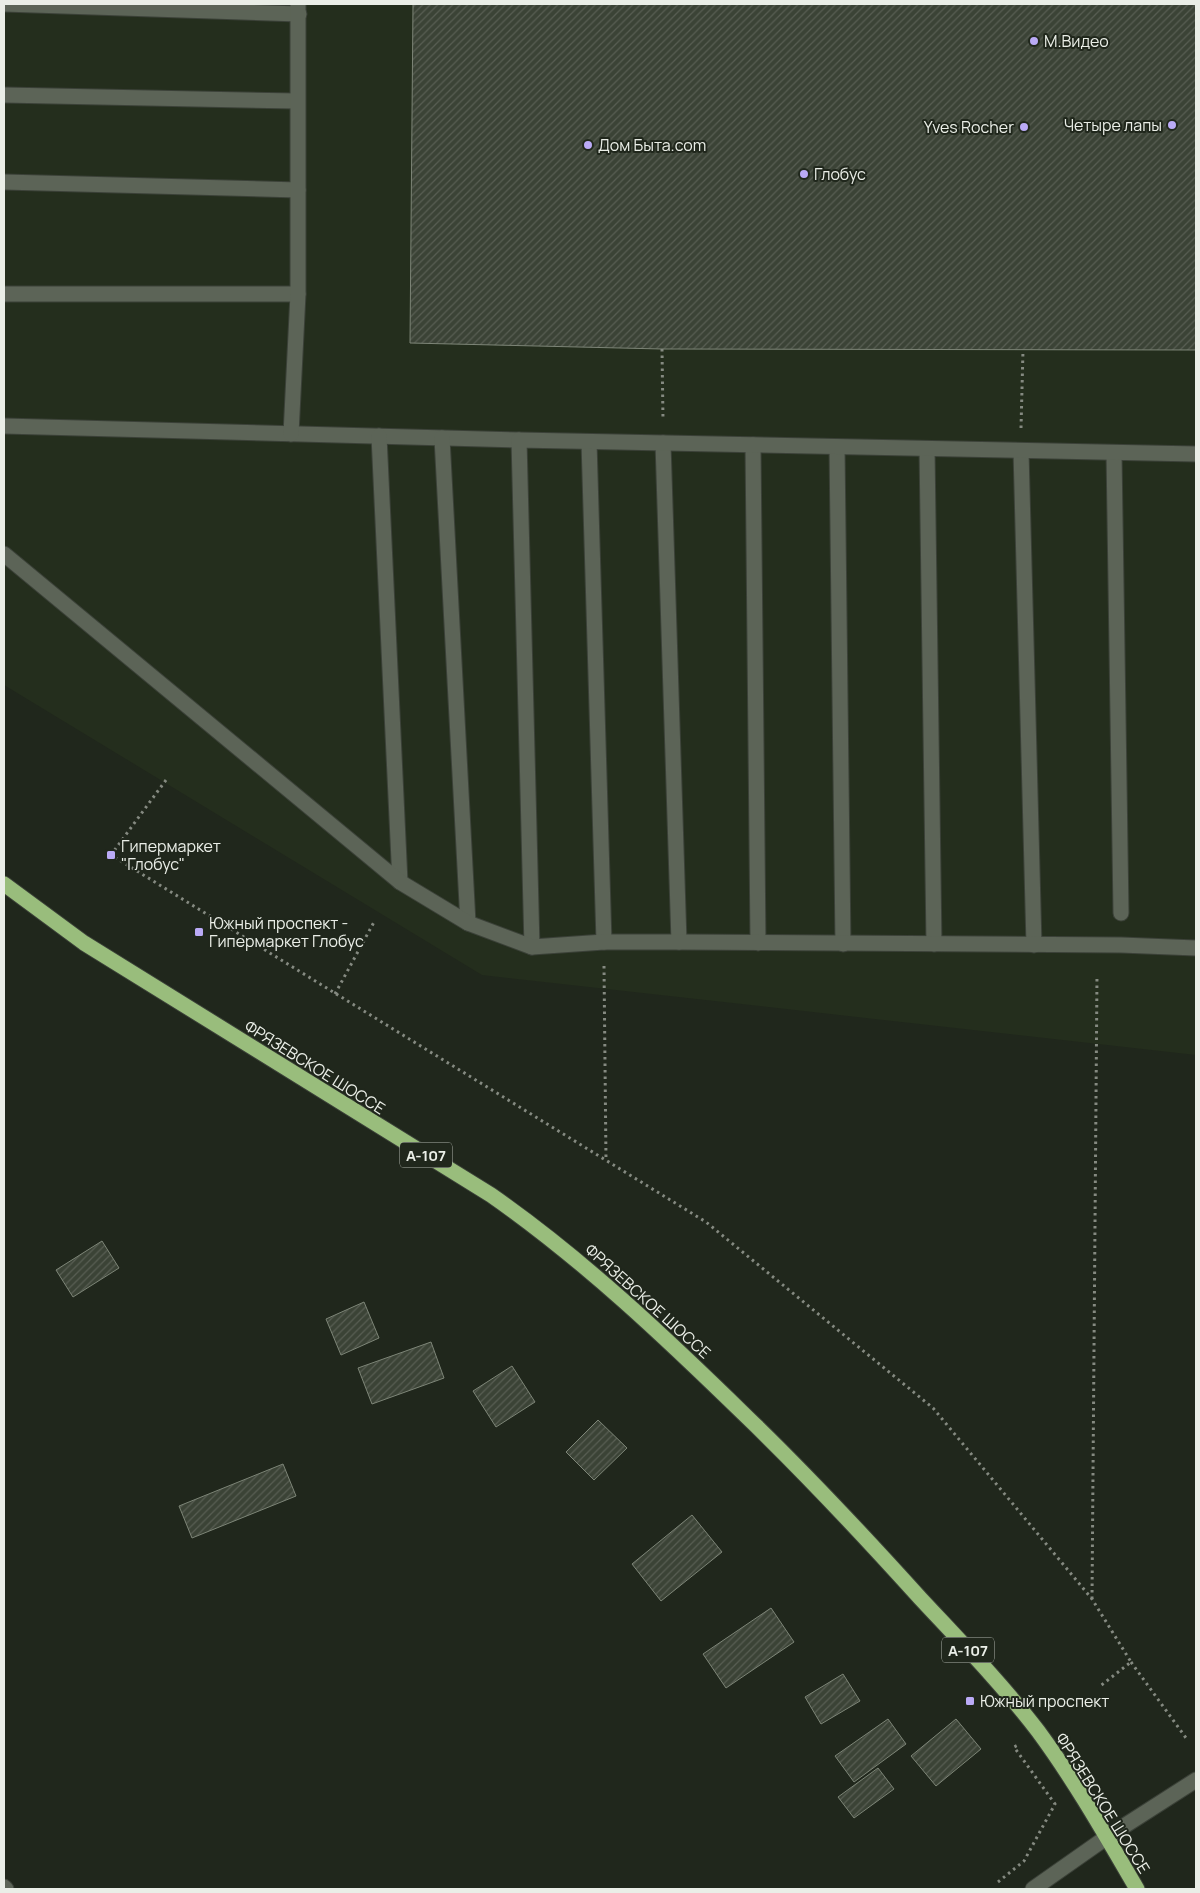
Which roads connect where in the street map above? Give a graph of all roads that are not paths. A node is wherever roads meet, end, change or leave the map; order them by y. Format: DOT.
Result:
graph roads {
  1 [pos="4,4"];
  2 [pos="298,9"];
  3 [pos="4,95"];
  4 [pos="296,101"];
  5 [pos="4,182"];
  6 [pos="298,190"];
  7 [pos="4,294"];
  8 [pos="298,294"];
  9 [pos="4,426"];
  10 [pos="291,434"];
  11 [pos="379,436"];
  12 [pos="442,438"];
  13 [pos="519,440"];
  14 [pos="589,442"];
  15 [pos="663,443"];
  16 [pos="753,446"];
  17 [pos="837,447"];
  18 [pos="927,449"];
  19 [pos="1021,451"];
  20 [pos="1114,453"];
  21 [pos="1196,454"];
  22 [pos="4,554"];
  23 [pos="400,882"];
  24 [pos="4,884"];
  25 [pos="1121,913"];
  26 [pos="468,923"];
  27 [pos="604,942"];
  28 [pos="679,942"];
  29 [pos="758,943"];
  30 [pos="843,944"];
  31 [pos="934,944"];
  32 [pos="1034,945"];
  33 [pos="532,946"];
  34 [pos="1196,948"];
  35 [pos="1196,1780"];
  36 [pos="1107,1838"];
  37 [pos="1033,1889"];
  38 [pos="1137,1889"];
  1 -- 2 [label="street"];
  2 -- 4 [label="street"];
  3 -- 4 [label="street"];
  4 -- 6 [label="street"];
  5 -- 6 [label="street"];
  6 -- 8 [label="street"];
  7 -- 8 [label="street"];
  8 -- 10 [label="street"];
  9 -- 10 [label="street"];
  10 -- 11 [label="street"];
  11 -- 12 [label="street"];
  11 -- 23 [label="street"];
  12 -- 13 [label="street"];
  12 -- 26 [label="street"];
  13 -- 14 [label="street"];
  13 -- 33 [label="street"];
  14 -- 15 [label="street"];
  14 -- 27 [label="street"];
  15 -- 16 [label="street"];
  15 -- 28 [label="street"];
  16 -- 17 [label="street"];
  16 -- 29 [label="street"];
  17 -- 18 [label="street"];
  17 -- 30 [label="street"];
  18 -- 19 [label="street"];
  18 -- 31 [label="street"];
  19 -- 20 [label="street"];
  19 -- 32 [label="street"];
  20 -- 21 [label="street"];
  20 -- 25 [label="street"];
  22 -- 23 [label="street"];
  23 -- 26 [label="street"];
  24 -- 36 [label="highway, ФРЯЗЕВСКОЕ ШОССЕ / А-107"];
  26 -- 33 [label="street"];
  27 -- 28 [label="street"];
  27 -- 33 [label="street"];
  28 -- 29 [label="street"];
  29 -- 30 [label="street"];
  30 -- 31 [label="street"];
  31 -- 32 [label="street"];
  32 -- 34 [label="street"];
  35 -- 36 [label="street"];
  36 -- 37 [label="street"];
  36 -- 38 [label="highway, ФРЯЗЕВСКОЕ ШОССЕ / А-107"];
}
